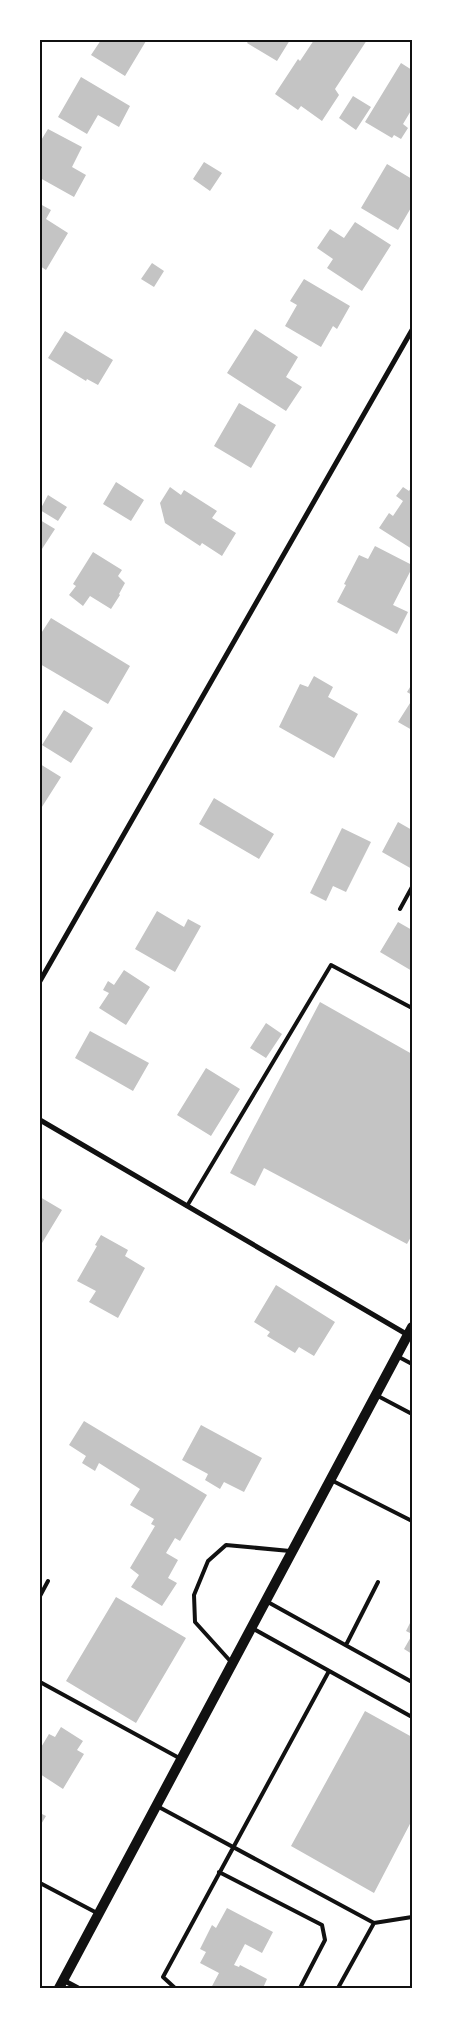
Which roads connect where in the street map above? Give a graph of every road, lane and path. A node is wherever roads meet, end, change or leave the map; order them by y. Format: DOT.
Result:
graph roads {
  1 [pos="412,330"];
  2 [pos="412,887"];
  3 [pos="400,908"];
  4 [pos="40,981"];
  5 [pos="412,1008"];
  6 [pos="40,1120"];
  7 [pos="187,1206"];
  8 [pos="410,1331"];
  9 [pos="397,1356"];
  10 [pos="412,1364"];
  11 [pos="376,1395"];
  12 [pos="412,1414"];
  13 [pos="330,1480"];
  14 [pos="412,1520"];
  15 [pos="292,1552"];
  16 [pos="48,1581"];
  17 [pos="378,1582"];
  18 [pos="40,1596"];
  19 [pos="266,1601"];
  20 [pos="252,1628"];
  21 [pos="346,1645"];
  22 [pos="233,1663"];
  23 [pos="328,1671"];
  24 [pos="40,1682"];
  25 [pos="412,1682"];
  26 [pos="412,1717"];
  27 [pos="182,1759"];
  28 [pos="157,1806"];
  29 [pos="233,1847"];
  30 [pos="220,1872"];
  31 [pos="40,1883"];
  32 [pos="99,1914"];
  33 [pos="412,1917"];
  34 [pos="374,1923"];
  35 [pos="61,1984"];
  36 [pos="78,1988"];
  37 [pos="175,1988"];
  38 [pos="300,1988"];
  39 [pos="338,1988"];
  1 -- 4 [label="street"];
  2 -- 3 [label="lane"];
  5 -- 7 [label="lane"];
  6 -- 7 [label="street"];
  7 -- 8 [label="street"];
  8 -- 9 [label="main road"];
  9 -- 10 [label="lane"];
  9 -- 11 [label="main road"];
  11 -- 12 [label="lane"];
  11 -- 13 [label="main road"];
  13 -- 14 [label="lane"];
  13 -- 15 [label="main road"];
  15 -- 19 [label="main road"];
  15 -- 22 [label="lane"];
  16 -- 18 [label="lane"];
  17 -- 21 [label="lane"];
  19 -- 20 [label="main road"];
  19 -- 21 [label="lane"];
  20 -- 22 [label="main road"];
  20 -- 23 [label="lane"];
  21 -- 25 [label="lane"];
  22 -- 27 [label="main road"];
  23 -- 26 [label="lane"];
  23 -- 29 [label="lane"];
  24 -- 27 [label="lane"];
  27 -- 28 [label="main road"];
  28 -- 29 [label="lane"];
  28 -- 32 [label="main road"];
  29 -- 30 [label="lane"];
  29 -- 34 [label="lane"];
  30 -- 37 [label="lane"];
  30 -- 38 [label="lane"];
  31 -- 32 [label="lane"];
  32 -- 35 [label="main road"];
  33 -- 34 [label="lane"];
  34 -- 39 [label="lane"];
  35 -- 36 [label="street"];
}
